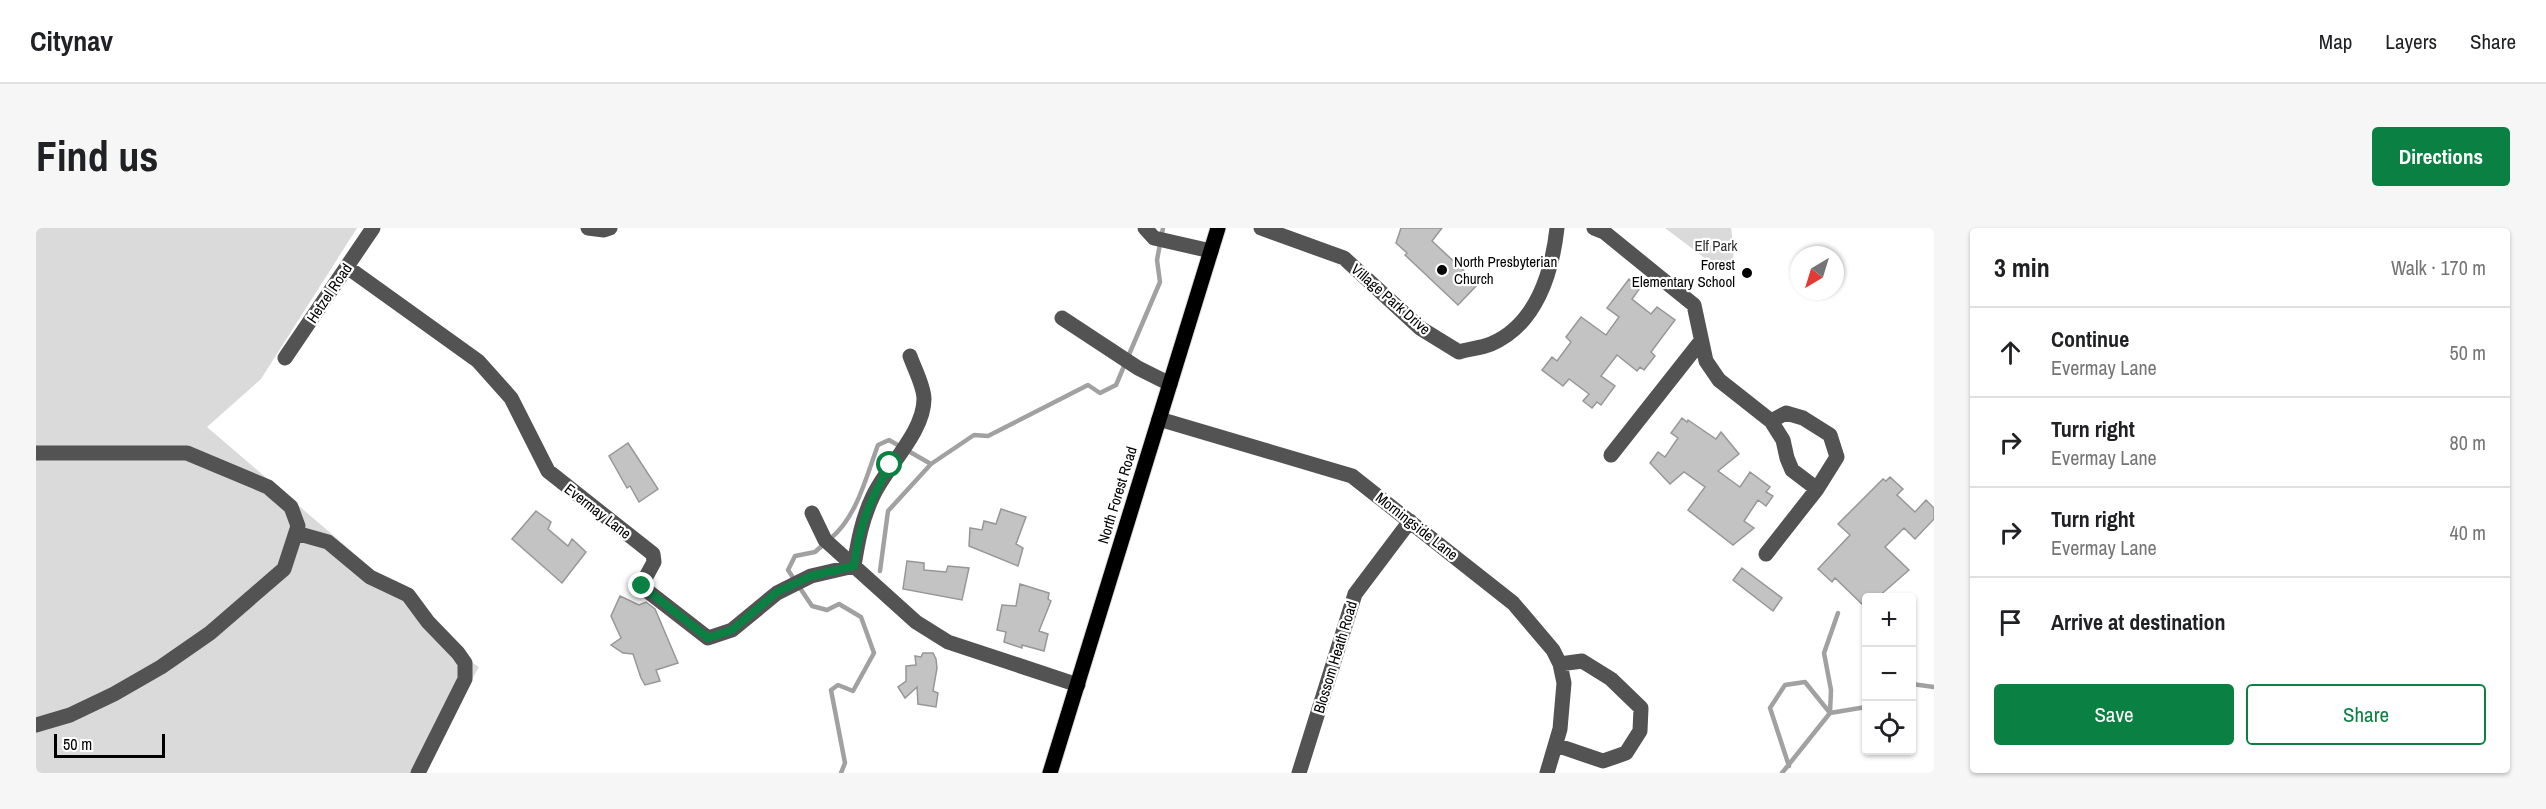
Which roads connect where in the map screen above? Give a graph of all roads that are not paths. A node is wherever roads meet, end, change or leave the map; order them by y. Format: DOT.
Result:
graph roads {
  1 [pos="374,228"];
  2 [pos="588,228"];
  3 [pos="610,228"];
  4 [pos="1218,228"];
  5 [pos="1261,228"];
  6 [pos="1557,228"];
  7 [pos="1594,228"];
  8 [pos="1149,233"];
  9 [pos="1211,251"];
  10 [pos="347,267"];
  11 [pos="1062,318"];
  12 [pos="1701,341"];
  13 [pos="910,356"];
  14 [pos="285,358"];
  15 [pos="1170,384"];
  16 [pos="1159,419"];
  17 [pos="1771,421"];
  18 [pos="36,453"];
  19 [pos="1611,455"];
  20 [pos="1817,489"];
  21 [pos="812,513"];
  22 [pos="1410,521"];
  23 [pos="296,533"];
  24 [pos="1766,554"];
  25 [pos="854,566"];
  26 [pos="1560,664"];
  27 [pos="1078,685"];
  28 [pos="36,726"];
  29 [pos="1556,746"];
  30 [pos="418,773"];
  31 [pos="1050,773"];
  32 [pos="1299,773"];
  33 [pos="1547,773"];
  1 -- 10 [label="street, Hetzel Road"];
  2 -- 3 [label="street"];
  4 -- 9 [label="main road, North Forest Road"];
  5 -- 6 [label="street, Village Park Drive"];
  7 -- 12 [label="street"];
  8 -- 9 [label="street"];
  9 -- 15 [label="main road, North Forest Road"];
  10 -- 14 [label="street, Hetzel Road"];
  10 -- 25 [label="street, Evermay Lane"];
  11 -- 15 [label="street"];
  12 -- 17 [label="street"];
  12 -- 19 [label="street"];
  13 -- 25 [label="street"];
  15 -- 16 [label="main road, North Forest Road"];
  16 -- 22 [label="street, Morningside Lane"];
  16 -- 27 [label="main road, North Forest Road"];
  17 -- 20 [label="street"];
  17 -- 20 [label="street"];
  18 -- 23 [label="street"];
  20 -- 24 [label="street"];
  21 -- 25 [label="street"];
  22 -- 26 [label="street, Morningside Lane"];
  22 -- 32 [label="street, Blossom Heath Road"];
  23 -- 28 [label="street"];
  23 -- 30 [label="street"];
  25 -- 27 [label="street"];
  26 -- 29 [label="street, Morningside Lane"];
  26 -- 29 [label="street"];
  27 -- 31 [label="main road, North Forest Road"];
  29 -- 33 [label="street, Morningside Lane"];
}
